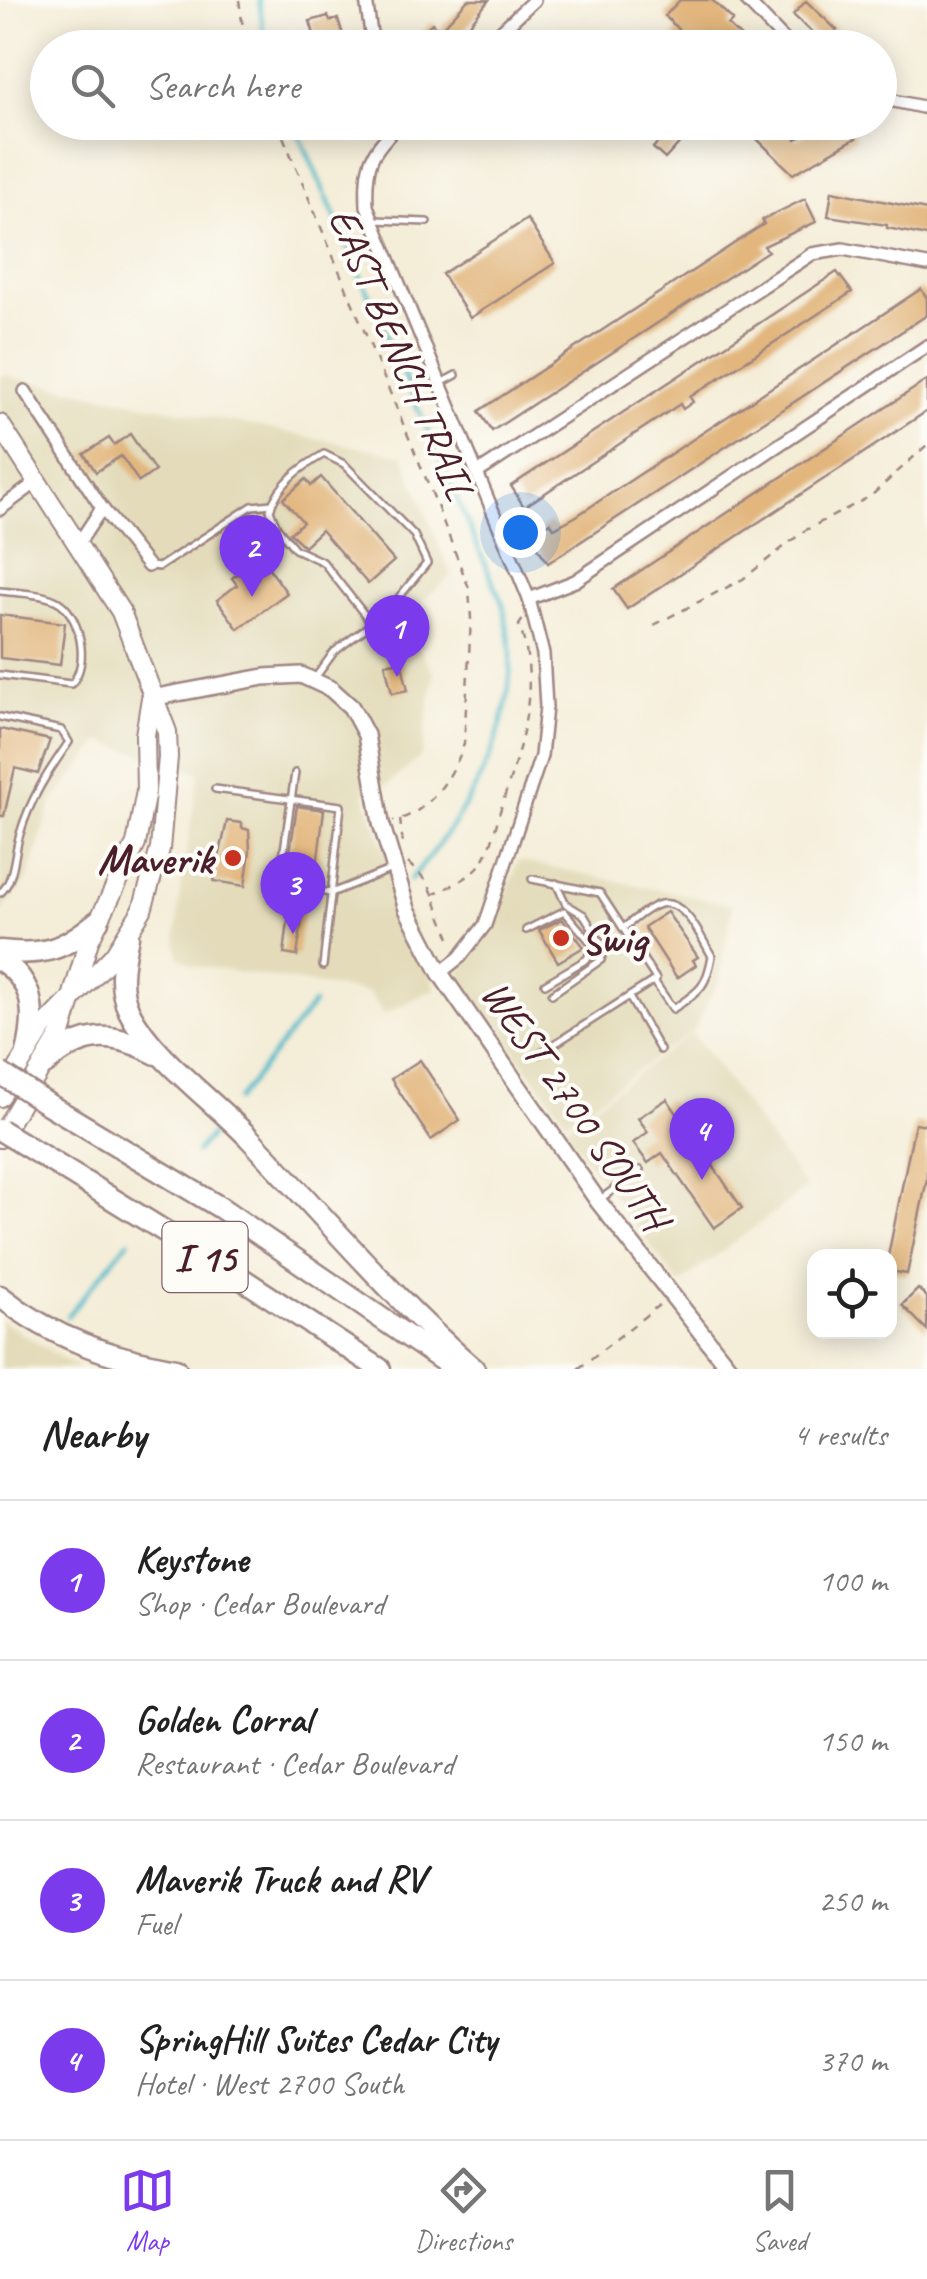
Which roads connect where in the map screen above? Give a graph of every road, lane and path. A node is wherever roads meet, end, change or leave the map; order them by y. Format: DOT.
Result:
graph roads {
  1 [pos="239,0"];
  2 [pos="366,0"];
  3 [pos="534,0"];
  4 [pos="746,0"];
  5 [pos="243,30"];
  6 [pos="370,30"];
  7 [pos="502,30"];
  8 [pos="775,30"];
  9 [pos="897,102"];
  10 [pos="927,108"];
  11 [pos="285,140"];
  12 [pos="383,140"];
  13 [pos="373,220"];
  14 [pos="427,222"];
  15 [pos="927,265"];
  16 [pos="927,346"];
  17 [pos="456,375"];
  18 [pos="440,383"];
  19 [pos="25,391"];
  20 [pos="0,424"];
  21 [pos="927,445"];
  22 [pos="477,473"];
  23 [pos="38,482"];
  24 [pos="272,504"];
  25 [pos="102,508"];
  26 [pos="0,509"];
  27 [pos="78,544"];
  28 [pos="148,566"];
  29 [pos="0,591"];
  30 [pos="529,598"];
  31 [pos="533,615"];
  32 [pos="372,624"];
  33 [pos="654,625"];
  34 [pos="0,675"];
  35 [pos="313,680"];
  36 [pos="152,698"];
  37 [pos="0,717"];
  38 [pos="295,773"];
  39 [pos="215,790"];
  40 [pos="291,799"];
  41 [pos="400,819"];
  42 [pos="381,823"];
  43 [pos="395,868"];
  44 [pos="532,879"];
  45 [pos="556,883"];
  46 [pos="0,893"];
  47 [pos="331,893"];
  48 [pos="432,895"];
  49 [pos="565,908"];
  50 [pos="98,921"];
  51 [pos="623,928"];
  52 [pos="526,930"];
  53 [pos="128,936"];
  54 [pos="450,938"];
  55 [pos="0,950"];
  56 [pos="0,960"];
  57 [pos="323,966"];
  58 [pos="440,973"];
  59 [pos="654,980"];
  60 [pos="545,984"];
  61 [pos="74,994"];
  62 [pos="552,994"];
  63 [pos="629,997"];
  64 [pos="660,1050"];
  65 [pos="539,1054"];
  66 [pos="36,1059"];
  67 [pos="167,1060"];
  68 [pos="0,1073"];
  69 [pos="0,1097"];
  70 [pos="0,1130"];
  71 [pos="0,1138"];
  72 [pos="640,1170"];
  73 [pos="598,1200"];
  74 [pos="672,1294"];
  75 [pos="0,1299"];
  76 [pos="176,1369"];
  77 [pos="380,1369"];
  78 [pos="455,1369"];
  79 [pos="474,1369"];
  80 [pos="578,1369"];
  81 [pos="730,1369"];
  1 -- 5 [label="path"];
  2 -- 6 [label="street"];
  3 -- 7 [label="street"];
  4 -- 8 [label="street"];
  9 -- 10 [label="street"];
  11 -- 41 [label="path, EAST BENCH TRAIL"];
  12 -- 13 [label="street"];
  13 -- 14 [label="lane"];
  13 -- 18 [label="street"];
  15 -- 22 [label="street"];
  16 -- 30 [label="street"];
  17 -- 18 [label="lane"];
  18 -- 22 [label="street"];
  19 -- 25 [label="street"];
  20 -- 23 [label="main road"];
  21 -- 33 [label="path"];
  22 -- 30 [label="street"];
  23 -- 26 [label="street"];
  23 -- 27 [label="main road"];
  24 -- 28 [label="lane"];
  24 -- 32 [label="lane"];
  24 -- 32 [label="lane"];
  25 -- 27 [label="street"];
  25 -- 28 [label="street"];
  27 -- 36 [label="main road"];
  29 -- 34 [label="lane"];
  30 -- 31 [label="street"];
  31 -- 48 [label="path"];
  31 -- 58 [label="street"];
  32 -- 35 [label="lane"];
  35 -- 36 [label="street"];
  35 -- 42 [label="street, WEST 2700 SOUTH"];
  36 -- 50 [label="main road"];
  36 -- 53 [label="main road"];
  37 -- 46 [label="lane"];
  38 -- 40 [label="lane"];
  39 -- 40 [label="lane"];
  40 -- 47 [label="lane"];
  40 -- 47 [label="lane"];
  41 -- 42 [label="path, EAST BENCH TRAIL"];
  41 -- 48 [label="path"];
  42 -- 43 [label="street, WEST 2700 SOUTH"];
  43 -- 47 [label="lane"];
  43 -- 58 [label="street, WEST 2700 SOUTH"];
  44 -- 45 [label="lane"];
  45 -- 49 [label="lane"];
  45 -- 51 [label="lane"];
  47 -- 57 [label="lane"];
  48 -- 54 [label="path"];
  49 -- 52 [label="lane"];
  49 -- 60 [label="lane"];
  49 -- 62 [label="lane"];
  50 -- 55 [label="highway"];
  50 -- 61 [label="main road"];
  51 -- 59 [label="lane"];
  51 -- 59 [label="lane"];
  53 -- 61 [label="main road"];
  53 -- 67 [label="highway"];
  56 -- 66 [label="highway"];
  58 -- 73 [label="street, WEST 2700 SOUTH"];
  59 -- 63 [label="lane"];
  61 -- 66 [label="main road"];
  63 -- 64 [label="lane"];
  63 -- 65 [label="lane"];
  66 -- 67 [label="highway"];
  66 -- 69 [label="main road"];
  66 -- 71 [label="main road"];
  67 -- 79 [label="highway"];
  68 -- 78 [label="highway, I 15, bridge"];
  70 -- 77 [label="highway, I 15, bridge"];
  72 -- 73 [label="lane"];
  73 -- 74 [label="street, WEST 2700 SOUTH"];
  74 -- 80 [label="path"];
  74 -- 81 [label="street, WEST 2700 SOUTH"];
  75 -- 76 [label="highway"];
}
